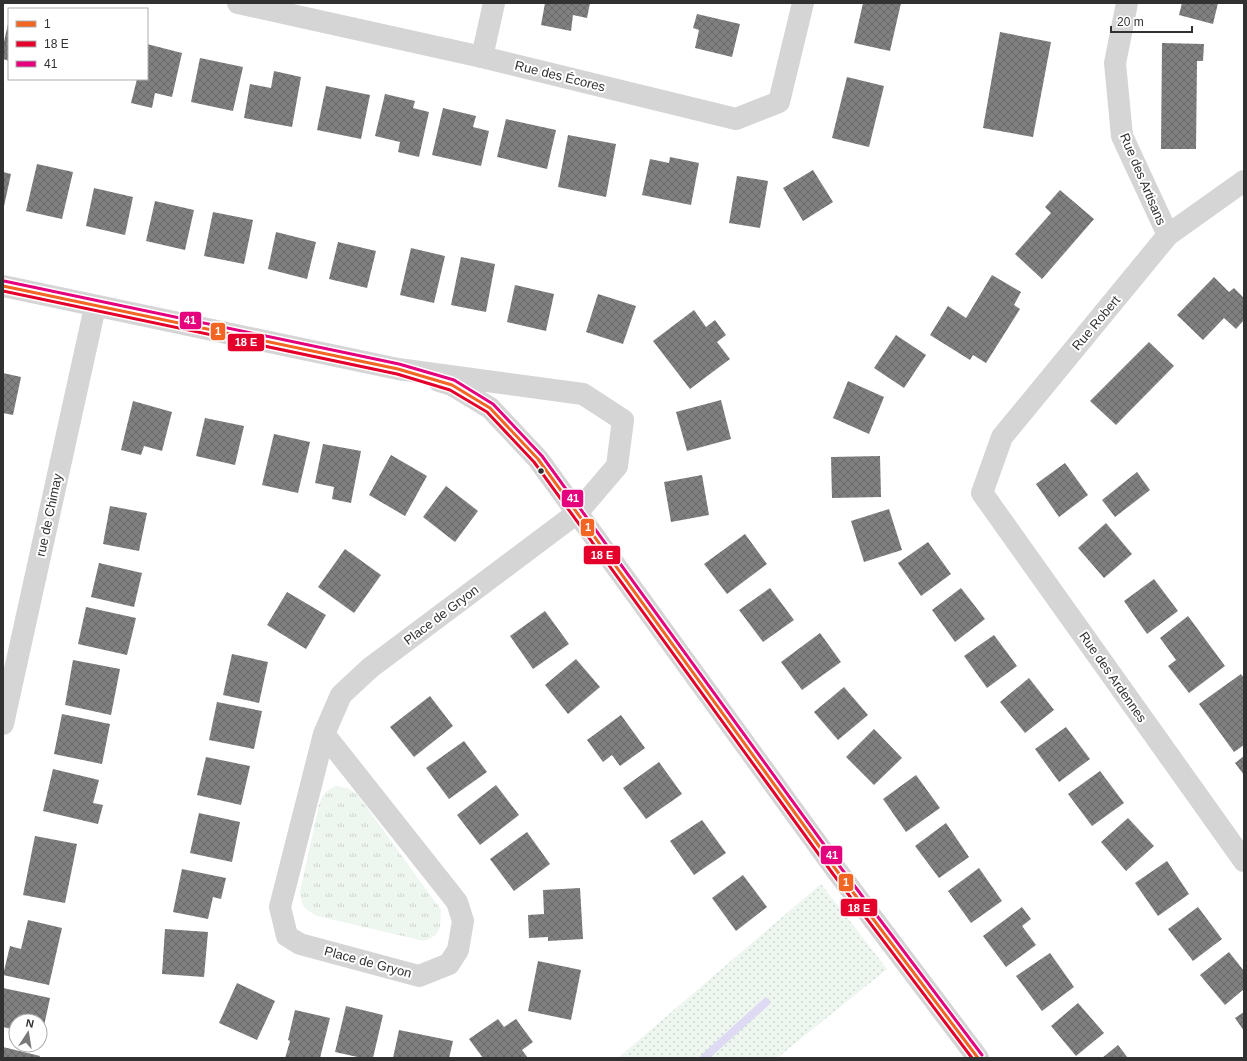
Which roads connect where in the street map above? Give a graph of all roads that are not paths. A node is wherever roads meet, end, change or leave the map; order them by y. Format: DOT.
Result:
graph roads {
  1 [pos="238,3"];
  2 [pos="494,3"];
  3 [pos="803,3"];
  4 [pos="1126,3"];
  5 [pos="482,57"];
  6 [pos="1244,180"];
  7 [pos="1168,235"];
  8 [pos="3,286"];
  9 [pos="95,307"];
  10 [pos="398,369"];
  11 [pos="982,493"];
  12 [pos="577,513"];
  13 [pos="3,724"];
  14 [pos="324,734"];
  15 [pos="1244,860"];
  16 [pos="978,1058"];
  1 -- 5 [label="street, Rue des Écores"];
  2 -- 5 [label="street"];
  3 -- 5 [label="street, Rue des Écores"];
  4 -- 7 [label="street, Rue des Artisans"];
  6 -- 7 [label="street, Rue Robert"];
  7 -- 11 [label="street, Rue Robert"];
  8 -- 9 [label="street"];
  9 -- 10 [label="street"];
  9 -- 13 [label="street, rue de Chimay"];
  10 -- 12 [label="street"];
  10 -- 12 [label="street, Place de Gryon"];
  11 -- 15 [label="street, Rue des Ardennes"];
  12 -- 14 [label="street, Place de Gryon"];
  12 -- 16 [label="street"];
  14 -- 14 [label="street, Place de Gryon"];
}
